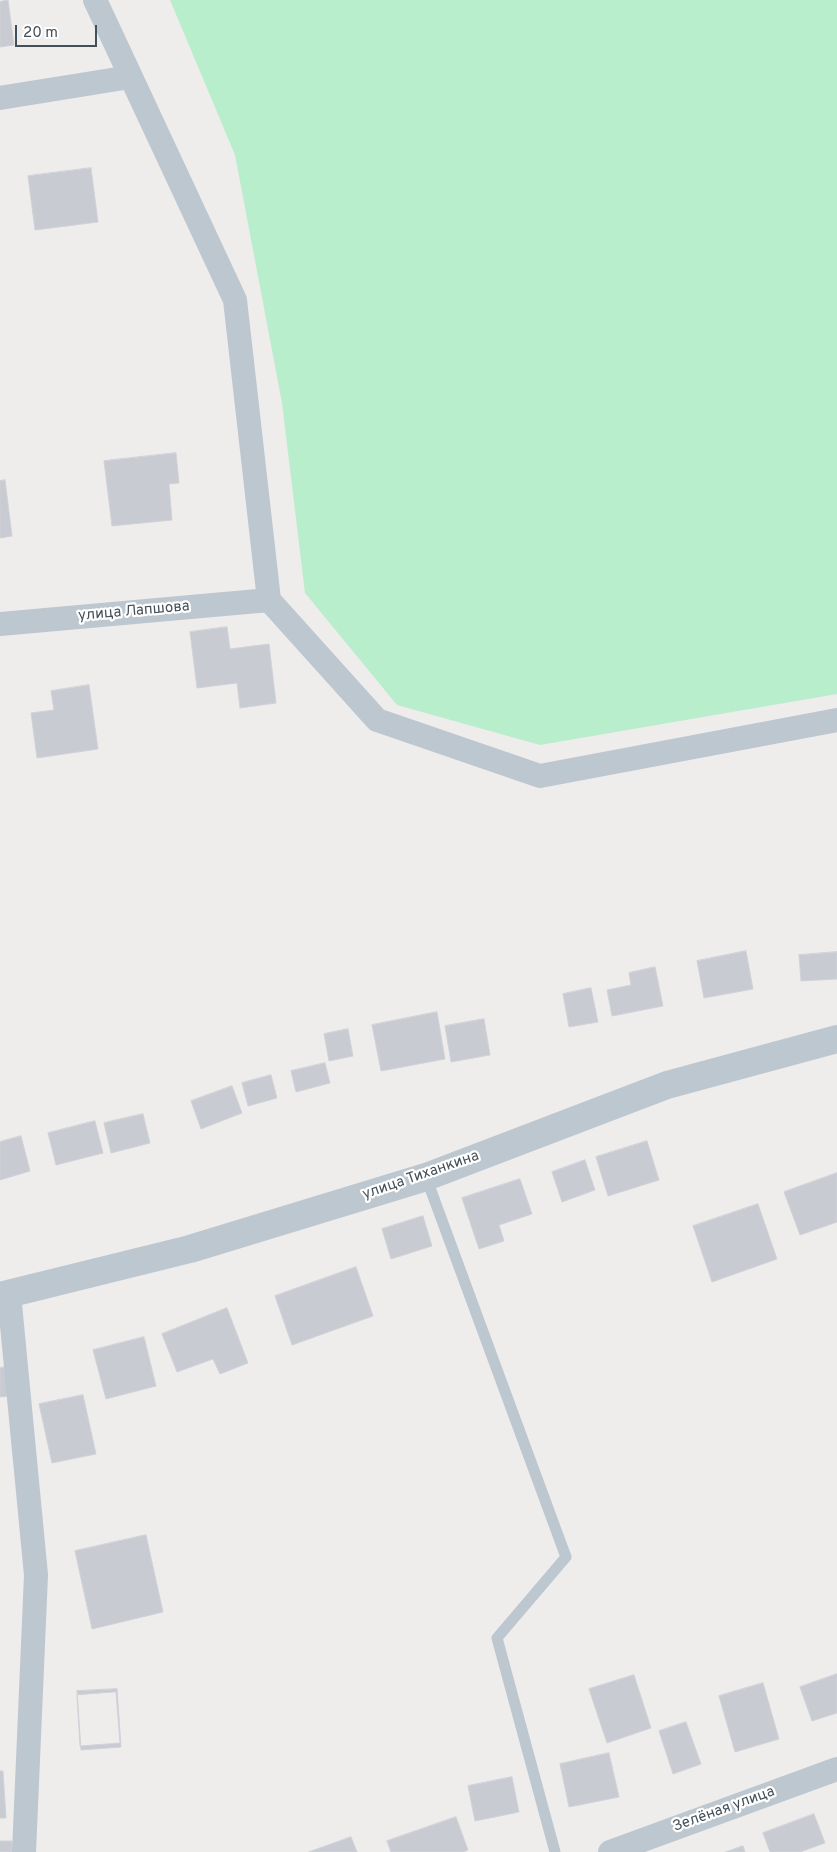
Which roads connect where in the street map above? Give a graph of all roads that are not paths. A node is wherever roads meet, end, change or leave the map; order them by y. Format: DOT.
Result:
graph roads {
  1 [pos="95,0"];
  2 [pos="130,77"];
  3 [pos="0,98"];
  4 [pos="269,600"];
  5 [pos="0,624"];
  6 [pos="837,720"];
  7 [pos="837,1039"];
  8 [pos="426,1177"];
  9 [pos="4,1295"];
  10 [pos="837,1768"];
  11 [pos="24,1852"];
  12 [pos="555,1852"];
  13 [pos="610,1852"];
  1 -- 2 [label="street"];
  2 -- 3 [label="street"];
  2 -- 4 [label="street"];
  4 -- 5 [label="street, улица Лапшова"];
  4 -- 6 [label="street"];
  7 -- 8 [label="street, улица Тиханкина"];
  8 -- 9 [label="street, улица Тиханкина"];
  8 -- 12 [label="lane"];
  9 -- 11 [label="street"];
  10 -- 13 [label="street, Зелёная улица"];
}
